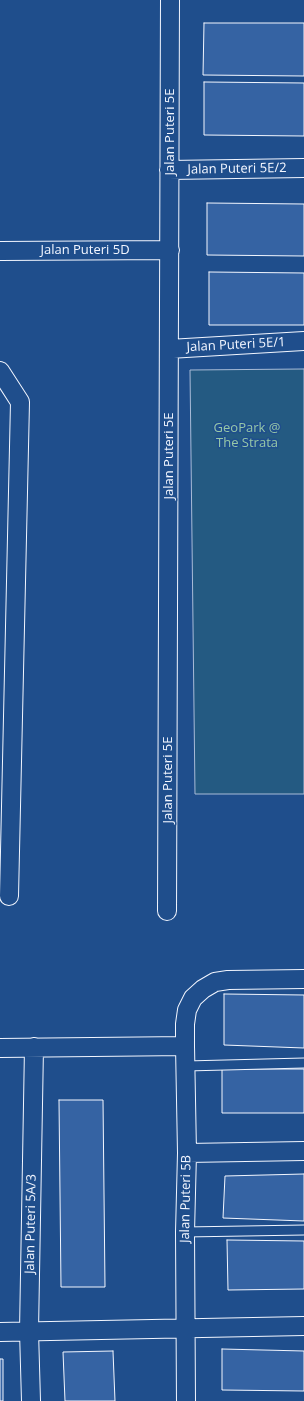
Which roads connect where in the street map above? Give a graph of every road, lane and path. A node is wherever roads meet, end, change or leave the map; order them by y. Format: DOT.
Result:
graph roads {
  1 [pos="170,0"];
  2 [pos="304,168"];
  3 [pos="169,170"];
  4 [pos="170,250"];
  5 [pos="0,251"];
  6 [pos="304,341"];
  7 [pos="169,349"];
  8 [pos="0,371"];
  9 [pos="9,896"];
  10 [pos="167,911"];
  11 [pos="304,979"];
  12 [pos="185,1046"];
  13 [pos="34,1047"];
  14 [pos="0,1048"];
  15 [pos="304,1063"];
  16 [pos="186,1066"];
  17 [pos="304,1151"];
  18 [pos="187,1153"];
  19 [pos="304,1230"];
  20 [pos="186,1232"];
  21 [pos="304,1326"];
  22 [pos="186,1328"];
  23 [pos="28,1331"];
  24 [pos="0,1332"];
  25 [pos="31,1401"];
  26 [pos="186,1401"];
  1 -- 3 [label="street, Jalan Puteri 5E"];
  2 -- 3 [label="street, Jalan Puteri 5E/2"];
  3 -- 4 [label="street, Jalan Puteri 5E"];
  4 -- 5 [label="street, Jalan Puteri 5D"];
  4 -- 7 [label="street, Jalan Puteri 5E"];
  6 -- 7 [label="street, Jalan Puteri 5E/1"];
  7 -- 10 [label="street, Jalan Puteri 5E"];
  8 -- 9 [label="street"];
  11 -- 12 [label="street, Jalan Puteri 5B"];
  12 -- 13 [label="street"];
  12 -- 16 [label="street, Jalan Puteri 5B"];
  13 -- 14 [label="street"];
  13 -- 23 [label="street, Jalan Puteri 5A/3"];
  15 -- 16 [label="lane"];
  16 -- 18 [label="street, Jalan Puteri 5B"];
  17 -- 18 [label="street"];
  18 -- 20 [label="street, Jalan Puteri 5B"];
  19 -- 20 [label="lane"];
  20 -- 22 [label="street, Jalan Puteri 5B"];
  21 -- 22 [label="street"];
  22 -- 23 [label="street"];
  22 -- 26 [label="street, Jalan Puteri 5B"];
  23 -- 24 [label="street"];
  23 -- 25 [label="street, Jalan Puteri 5A/3"];
}
